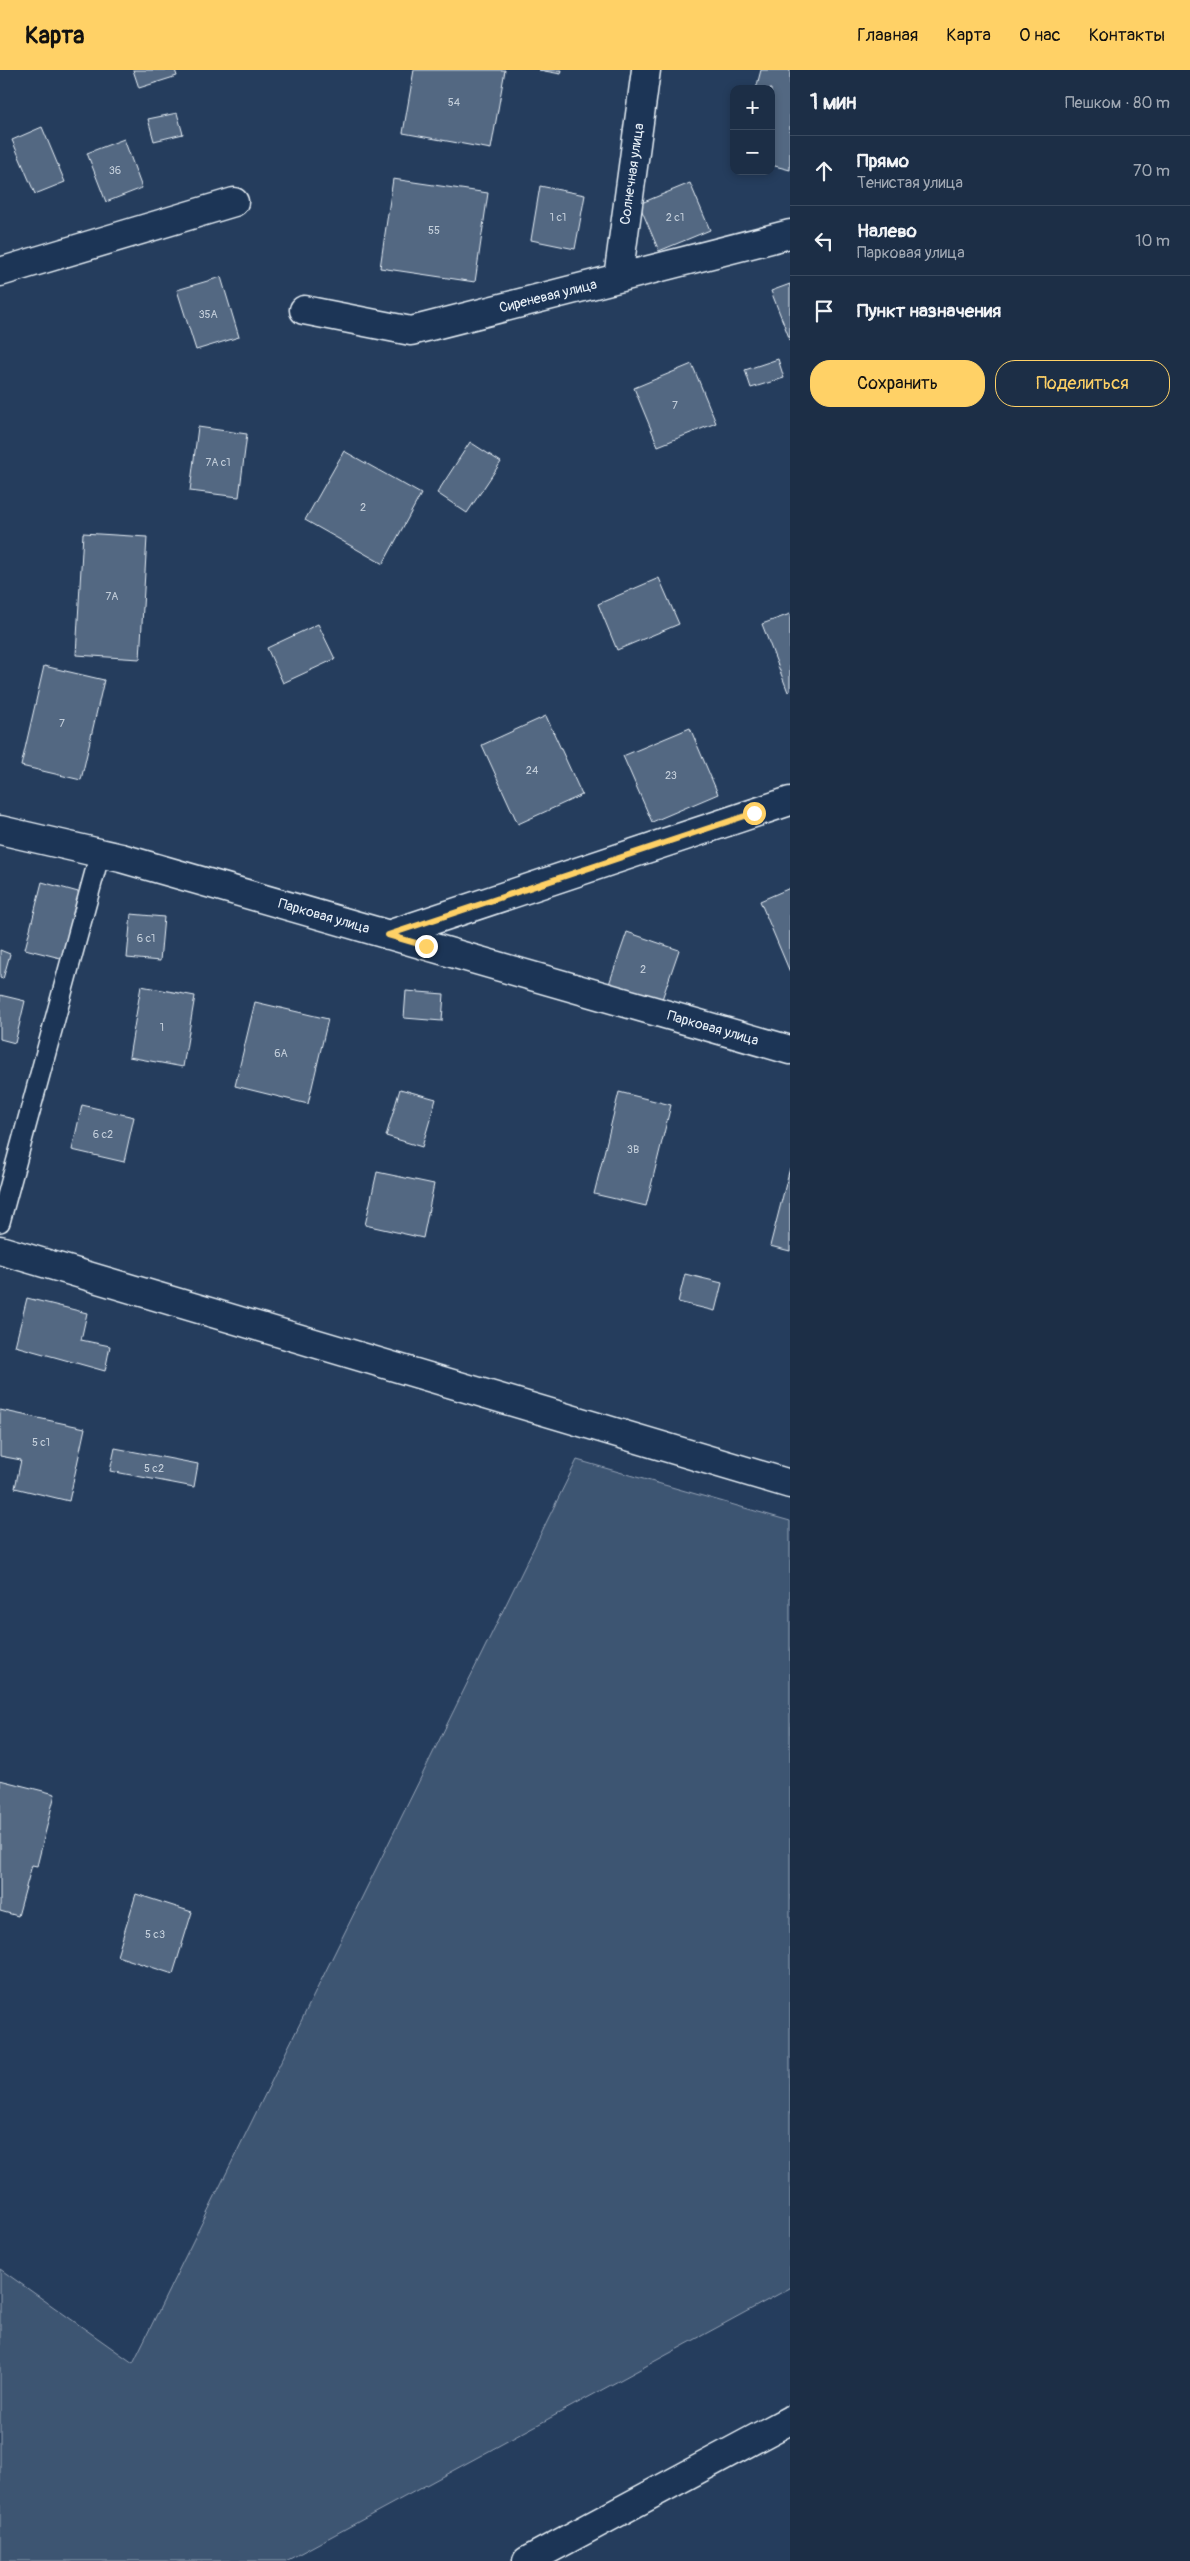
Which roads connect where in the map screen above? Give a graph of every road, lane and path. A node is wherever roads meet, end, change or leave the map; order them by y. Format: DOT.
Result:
graph roads {
  1 [pos="646,70"];
  2 [pos="234,202"];
  3 [pos="790,234"];
  4 [pos="0,272"];
  5 [pos="618,278"];
  6 [pos="304,310"];
  7 [pos="790,801"];
  8 [pos="0,830"];
  9 [pos="100,853"];
  10 [pos="388,935"];
  11 [pos="790,1050"];
  12 [pos="0,1222"];
  13 [pos="0,1250"];
  14 [pos="790,1484"];
  15 [pos="790,2420"];
  16 [pos="528,2561"];
  1 -- 5 [label="street, Солнечная улица"];
  2 -- 4 [label="street"];
  3 -- 5 [label="street, Сиреневая улица"];
  5 -- 6 [label="street, Сиреневая улица"];
  7 -- 10 [label="street"];
  8 -- 9 [label="street, Парковая улица"];
  9 -- 10 [label="street, Парковая улица"];
  9 -- 12 [label="lane"];
  10 -- 11 [label="street, Парковая улица"];
  13 -- 14 [label="street"];
  15 -- 16 [label="street"];
}
